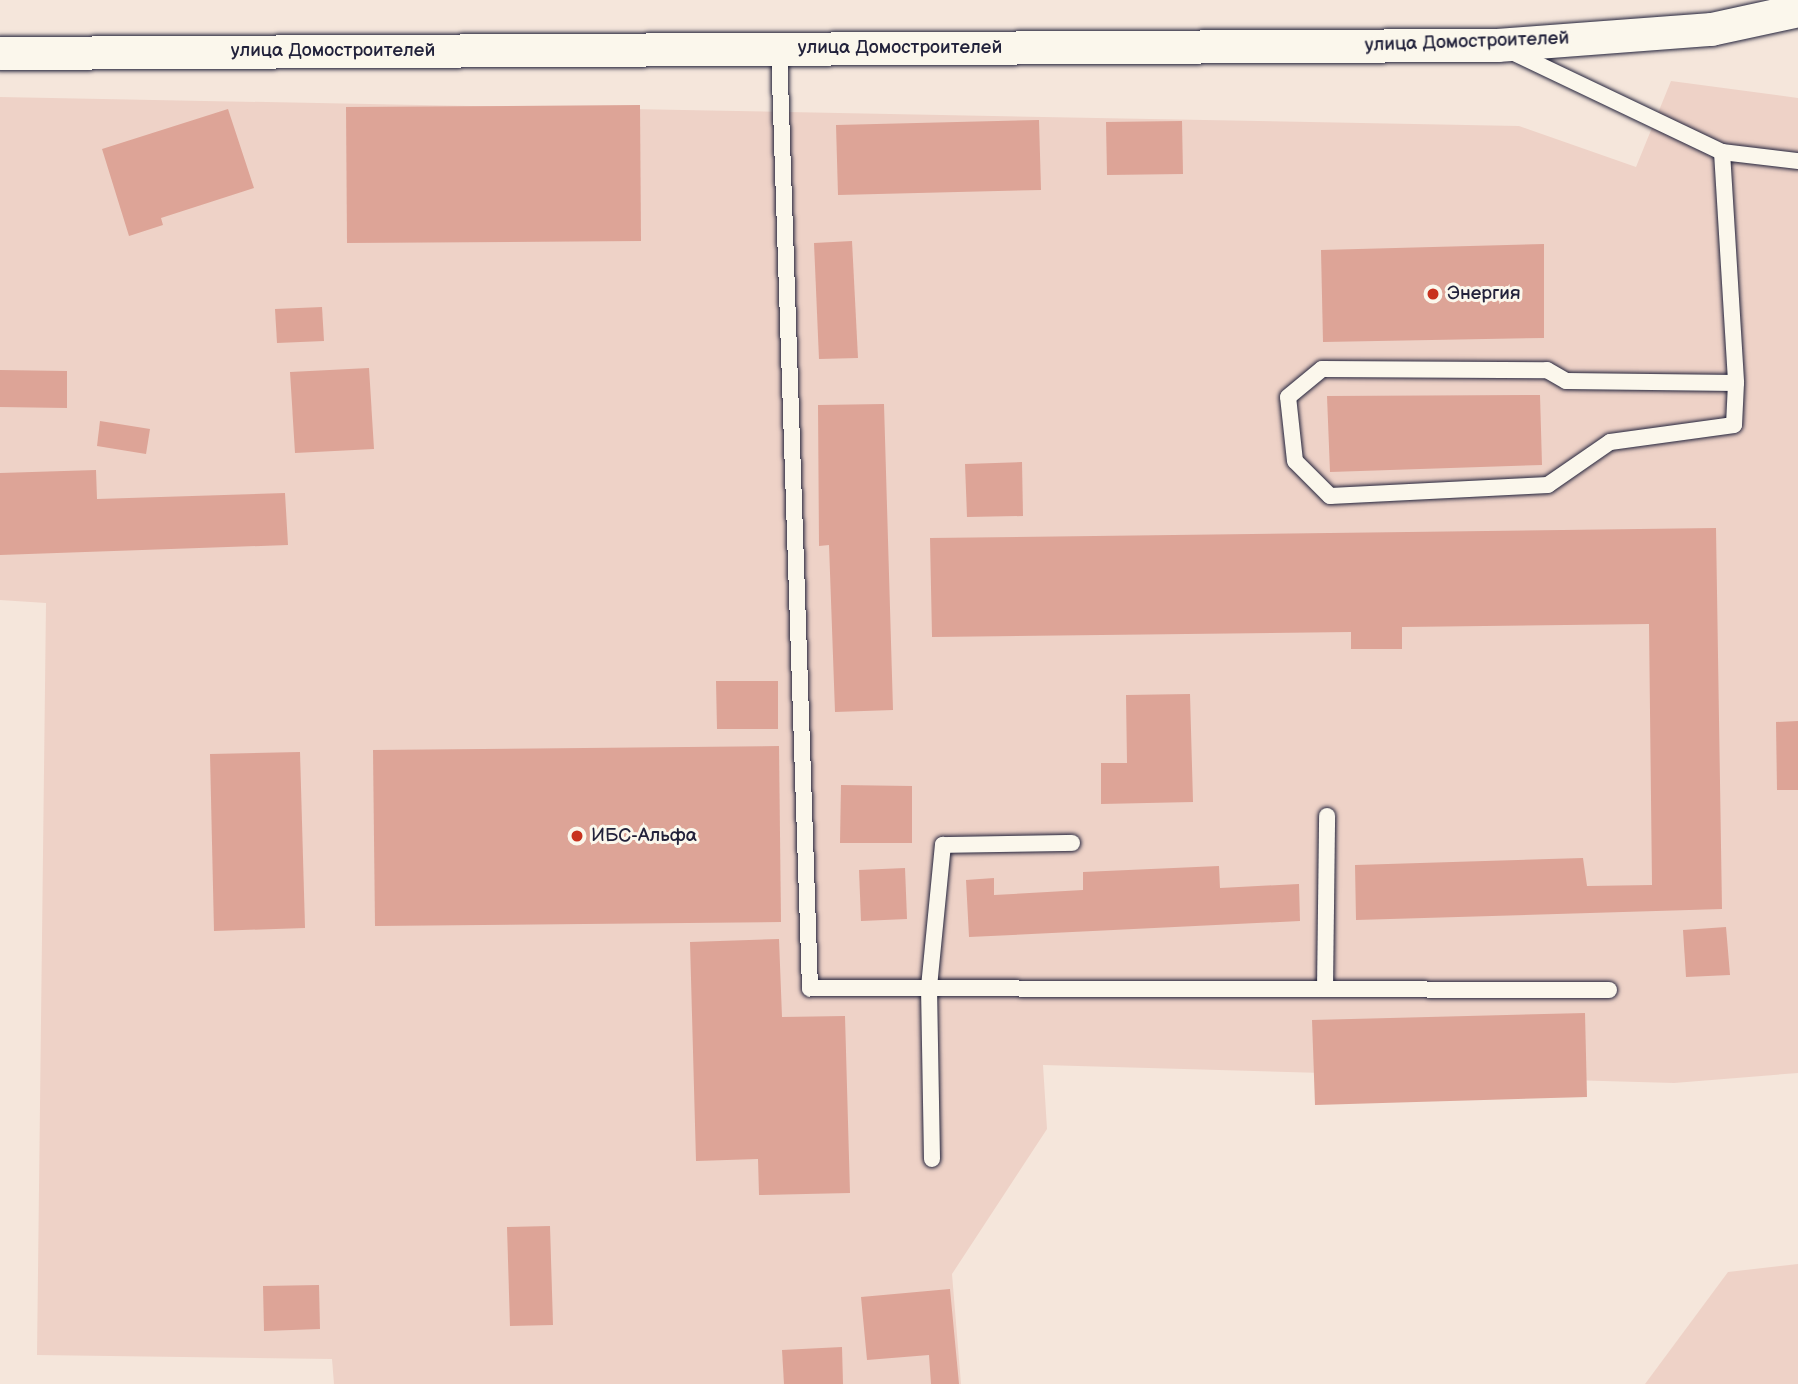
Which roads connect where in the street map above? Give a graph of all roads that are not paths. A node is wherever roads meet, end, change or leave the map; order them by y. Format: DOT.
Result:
graph roads {
  1 [pos="1798,10"];
  2 [pos="1497,45"];
  3 [pos="779,49"];
  4 [pos="0,53"];
  5 [pos="1722,152"];
  6 [pos="1798,161"];
  7 [pos="1736,383"];
  8 [pos="1327,816"];
  9 [pos="1072,843"];
  10 [pos="929,988"];
  11 [pos="1325,989"];
  12 [pos="1609,990"];
  13 [pos="932,1159"];
  1 -- 2 [label="street, улица Домостроителей"];
  2 -- 3 [label="street, улица Домостроителей"];
  2 -- 5 [label="lane"];
  3 -- 4 [label="street, улица Домостроителей"];
  3 -- 10 [label="lane"];
  5 -- 6 [label="lane"];
  5 -- 7 [label="lane"];
  7 -- 7 [label="lane"];
  8 -- 11 [label="lane"];
  9 -- 10 [label="lane"];
  10 -- 11 [label="lane"];
  10 -- 13 [label="lane"];
  11 -- 12 [label="lane"];
}
